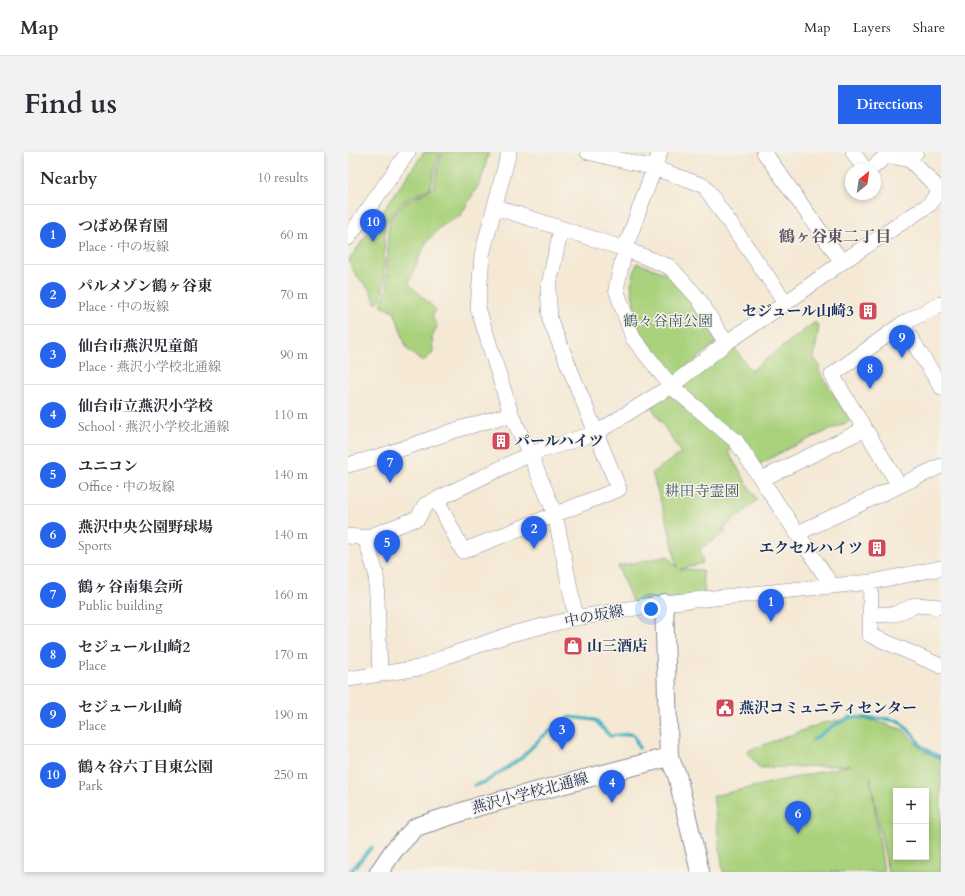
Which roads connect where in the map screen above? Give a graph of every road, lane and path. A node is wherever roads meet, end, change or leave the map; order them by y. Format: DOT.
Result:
graph roads {
  1 [pos="408,152"];
  2 [pos="509,152"];
  3 [pos="588,152"];
  4 [pos="660,152"];
  5 [pos="764,152"];
  6 [pos="853,152"];
  7 [pos="913,156"];
  8 [pos="861,164"];
  9 [pos="877,164"];
  10 [pos="654,168"];
  11 [pos="495,207"];
  12 [pos="561,228"];
  13 [pos="348,238"];
  14 [pos="626,249"];
  15 [pos="842,262"];
  16 [pos="786,303"];
  17 [pos="941,304"];
  18 [pos="902,324"];
  19 [pos="726,343"];
  20 [pos="671,386"];
  21 [pos="941,387"];
  22 [pos="511,414"];
  23 [pos="865,429"];
  24 [pos="596,433"];
  25 [pos="530,454"];
  26 [pos="348,466"];
  27 [pos="941,466"];
  28 [pos="762,479"];
  29 [pos="899,485"];
  30 [pos="437,500"];
  31 [pos="554,514"];
  32 [pos="798,533"];
  33 [pos="348,536"];
  34 [pos="365,538"];
  35 [pos="941,568"];
  36 [pos="871,582"];
  37 [pos="832,586"];
  38 [pos="664,603"];
  39 [pos="941,607"];
  40 [pos="870,615"];
  41 [pos="576,618"];
  42 [pos="941,666"];
  43 [pos="380,674"];
  44 [pos="348,679"];
  45 [pos="669,757"];
  46 [pos="379,872"];
  47 [pos="700,872"];
  1 -- 13 [label="street"];
  2 -- 11 [label="street"];
  3 -- 10 [label="street"];
  4 -- 10 [label="street"];
  5 -- 15 [label="street"];
  6 -- 8 [label="street"];
  7 -- 9 [label="street"];
  7 -- 15 [label="street"];
  10 -- 14 [label="street"];
  10 -- 16 [label="street"];
  11 -- 12 [label="street"];
  11 -- 22 [label="street"];
  12 -- 14 [label="street"];
  12 -- 24 [label="street"];
  14 -- 19 [label="street"];
  14 -- 20 [label="street"];
  15 -- 16 [label="street"];
  16 -- 19 [label="street"];
  17 -- 18 [label="street"];
  18 -- 21 [label="street"];
  18 -- 23 [label="street"];
  19 -- 20 [label="street"];
  20 -- 24 [label="street"];
  20 -- 28 [label="street"];
  22 -- 25 [label="street"];
  22 -- 26 [label="street"];
  23 -- 28 [label="street"];
  23 -- 29 [label="street"];
  24 -- 25 [label="street"];
  24 -- 31 [label="street"];
  25 -- 30 [label="street"];
  25 -- 31 [label="street"];
  27 -- 29 [label="street"];
  28 -- 32 [label="street"];
  29 -- 32 [label="street"];
  30 -- 31 [label="street"];
  30 -- 34 [label="street"];
  31 -- 41 [label="street"];
  32 -- 37 [label="street"];
  33 -- 34 [label="street"];
  34 -- 43 [label="street"];
  35 -- 36 [label="street, 中の坂線"];
  36 -- 37 [label="street, 中の坂線"];
  36 -- 40 [label="street"];
  37 -- 38 [label="street, 中の坂線"];
  38 -- 41 [label="street, 中の坂線"];
  38 -- 45 [label="street"];
  39 -- 40 [label="street"];
  40 -- 42 [label="street"];
  41 -- 43 [label="street, 中の坂線"];
  43 -- 44 [label="street, 中の坂線"];
  45 -- 46 [label="street, 燕沢小学校北通線"];
  45 -- 47 [label="street"];
}
